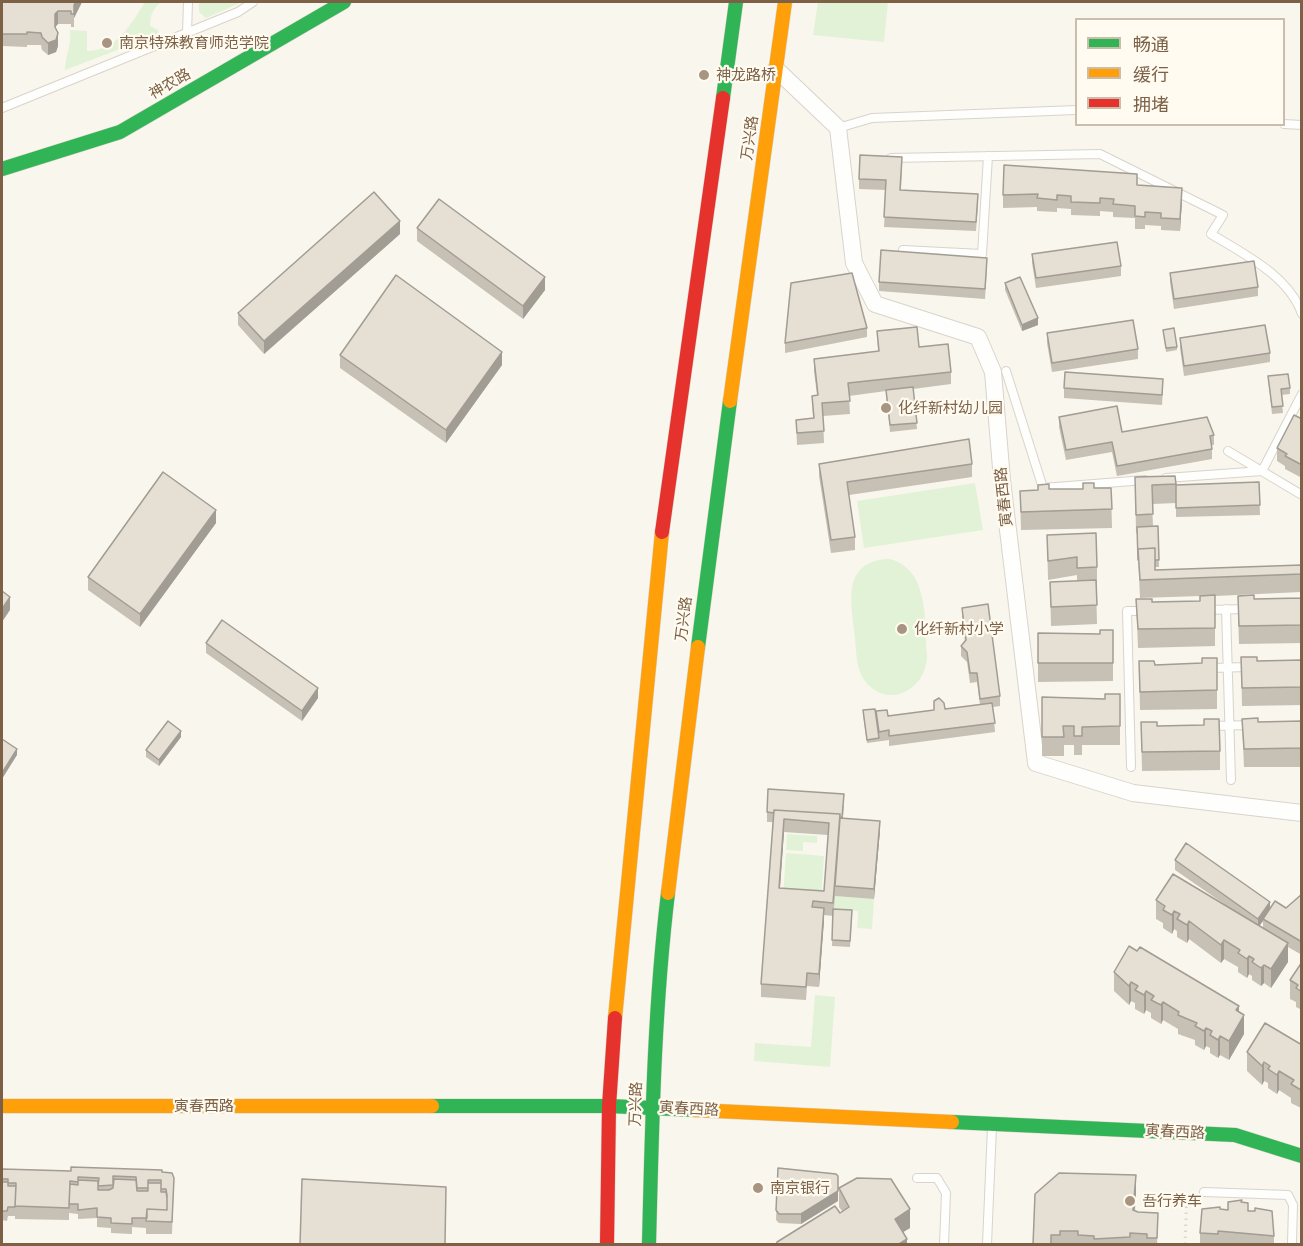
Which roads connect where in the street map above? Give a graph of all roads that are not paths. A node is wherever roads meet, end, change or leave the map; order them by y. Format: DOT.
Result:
graph roads {
  1 [pos="188,2"];
  2 [pos="254,2"];
  3 [pos="344,2"];
  4 [pos="736,2"];
  5 [pos="785,2"];
  6 [pos="187,33"];
  7 [pos="776,69"];
  8 [pos="2,108"];
  9 [pos="1075,110"];
  10 [pos="1285,124"];
  11 [pos="1302,125"];
  12 [pos="838,128"];
  13 [pos="988,156"];
  14 [pos="881,158"];
  15 [pos="2,169"];
  16 [pos="903,250"];
  17 [pos="1302,314"];
  18 [pos="1006,371"];
  19 [pos="1302,394"];
  20 [pos="1228,451"];
  21 [pos="1262,471"];
  22 [pos="1302,495"];
  23 [pos="1258,608"];
  24 [pos="1226,609"];
  25 [pos="1193,610"];
  26 [pos="1160,611"];
  27 [pos="1259,667"];
  28 [pos="1195,668"];
  29 [pos="1228,668"];
  30 [pos="1140,669"];
  31 [pos="1129,670"];
  32 [pos="1260,725"];
  33 [pos="1229,726"];
  34 [pos="1196,727"];
  35 [pos="1141,728"];
  36 [pos="1130,729"];
  37 [pos="1131,767"];
  38 [pos="1231,780"];
  39 [pos="1302,813"];
  40 [pos="2,1106"];
  41 [pos="609,1106"];
  42 [pos="652,1108"];
  43 [pos="992,1124"];
  44 [pos="1302,1156"];
  45 [pos="917,1178"];
  46 [pos="1204,1192"];
  47 [pos="607,1245"];
  48 [pos="649,1245"];
  49 [pos="944,1245"];
  50 [pos="987,1245"];
  51 [pos="1292,1245"];
  1 -- 6 [label="lane"];
  2 -- 6 [label="lane"];
  3 -- 15 [label="main road, 神农路"];
  4 -- 41 [label="main road, 万兴路"];
  5 -- 7 [label="main road, 万兴路"];
  6 -- 8 [label="lane"];
  7 -- 12 [label="street"];
  7 -- 42 [label="main road, 万兴路"];
  9 -- 12 [label="lane"];
  10 -- 11 [label="lane"];
  12 -- 39 [label="street, 寅春西路"];
  13 -- 14 [label="lane"];
  13 -- 16 [label="lane"];
  13 -- 17 [label="lane"];
  18 -- 21 [label="lane"];
  19 -- 21 [label="lane"];
  20 -- 21 [label="lane"];
  21 -- 22 [label="lane"];
  23 -- 24 [label="lane"];
  24 -- 25 [label="lane"];
  24 -- 29 [label="lane"];
  26 -- 31 [label="lane"];
  27 -- 29 [label="lane"];
  28 -- 29 [label="lane"];
  29 -- 33 [label="lane"];
  30 -- 31 [label="lane"];
  31 -- 36 [label="lane"];
  32 -- 33 [label="lane"];
  33 -- 34 [label="lane"];
  33 -- 38 [label="lane"];
  35 -- 36 [label="lane"];
  36 -- 37 [label="lane"];
  40 -- 41 [label="main road, 寅春西路"];
  41 -- 42 [label="main road, 寅春西路"];
  41 -- 47 [label="main road, 万兴路"];
  42 -- 43 [label="main road, 寅春西路"];
  42 -- 48 [label="main road, 万兴路"];
  43 -- 44 [label="main road, 寅春西路"];
  43 -- 50 [label="lane"];
  45 -- 49 [label="lane"];
  46 -- 51 [label="lane"];
}
